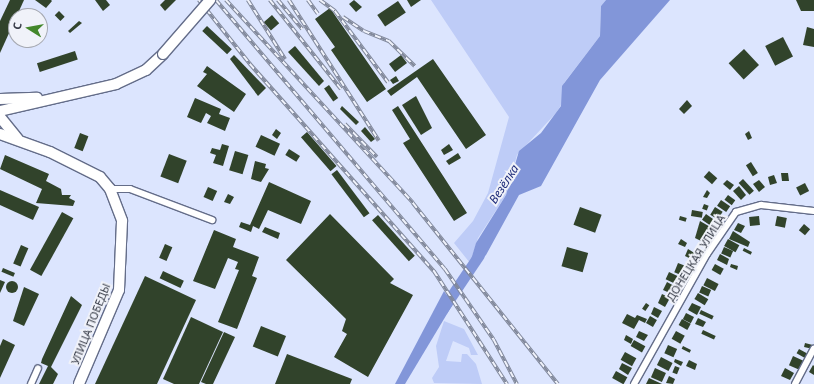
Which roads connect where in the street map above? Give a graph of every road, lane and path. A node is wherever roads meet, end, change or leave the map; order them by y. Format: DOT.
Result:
graph roads {
  1 [pos="210,0"];
  2 [pos="49,98"];
  3 [pos="0,99"];
  4 [pos="16,109"];
  5 [pos="0,111"];
  6 [pos="0,117"];
  7 [pos="8,126"];
  8 [pos="0,134"];
  9 [pos="18,139"];
  10 [pos="110,189"];
  11 [pos="814,211"];
  12 [pos="212,220"];
  13 [pos="814,349"];
  14 [pos="38,368"];
  15 [pos="31,384"];
  16 [pos="79,384"];
  17 [pos="634,384"];
  18 [pos="795,384"];
  1 -- 2 [label="main road, bridge"];
  2 -- 3 [label="main road"];
  2 -- 4 [label="main road"];
  4 -- 5 [label="main road"];
  4 -- 7 [label="main road"];
  6 -- 7 [label="main road"];
  7 -- 9 [label="main road"];
  8 -- 9 [label="main road, УЛИЦА ПОБЕДЫ"];
  9 -- 10 [label="main road, УЛИЦА ПОБЕДЫ"];
  10 -- 12 [label="street"];
  10 -- 16 [label="main road, УЛИЦА ПОБЕДЫ"];
  11 -- 17 [label="street, ДОНЕЦКАЯ УЛИЦА"];
  13 -- 18 [label="street"];
  14 -- 15 [label="street"];
}
